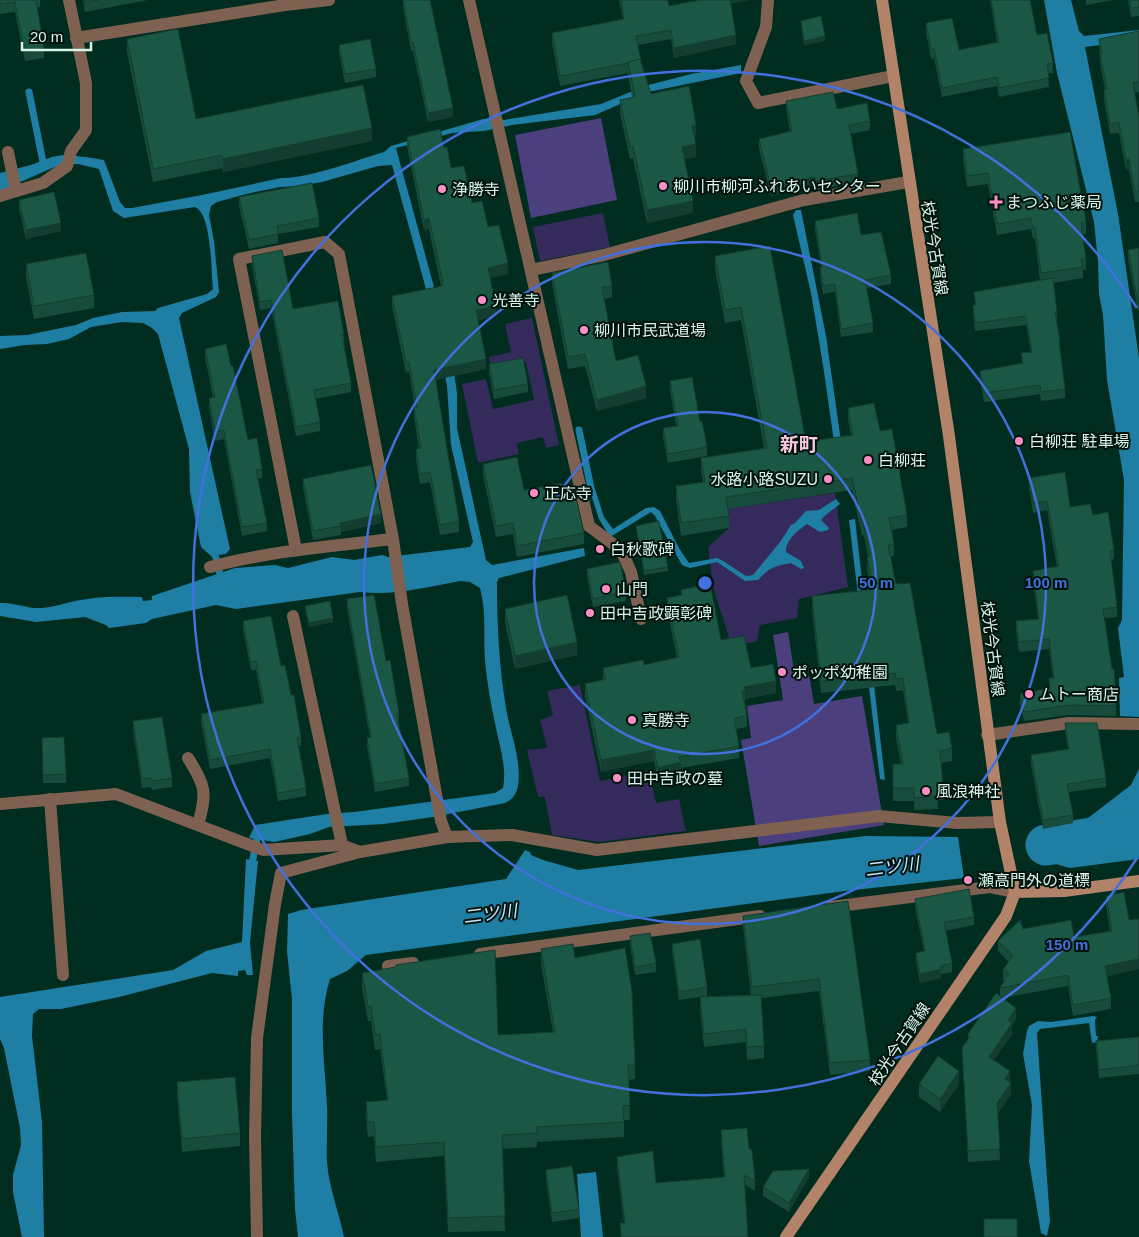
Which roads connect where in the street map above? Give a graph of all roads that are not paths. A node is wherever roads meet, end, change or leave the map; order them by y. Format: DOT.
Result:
graph roads {
  1 [pos="69,0"];
  2 [pos="329,0"];
  3 [pos="469,0"];
  4 [pos="768,0"];
  5 [pos="882,0"];
  6 [pos="76,38"];
  7 [pos="893,76"];
  8 [pos="8,152"];
  9 [pos="908,182"];
  10 [pos="16,191"];
  11 [pos="0,196"];
  12 [pos="531,270"];
  13 [pos="393,539"];
  14 [pos="296,550"];
  15 [pos="210,567"];
  16 [pos="293,616"];
  17 [pos="641,619"];
  18 [pos="1139,724"];
  19 [pos="988,735"];
  20 [pos="188,758"];
  21 [pos="50,799"];
  22 [pos="0,804"];
  23 [pos="1000,822"];
  24 [pos="198,825"];
  25 [pos="447,837"];
  26 [pos="341,839"];
  27 [pos="360,852"];
  28 [pos="1139,881"];
  29 [pos="1015,892"];
  30 [pos="820,908"];
  31 [pos="771,915"];
  32 [pos="465,956"];
  33 [pos="426,961"];
  34 [pos="388,966"];
  35 [pos="63,975"];
  36 [pos="257,1237"];
  37 [pos="786,1237"];
  1 -- 6 [label="street"];
  2 -- 6 [label="street"];
  3 -- 12 [label="street"];
  4 -- 7 [label="street"];
  5 -- 7 [label="main road, 枝光今古賀線"];
  6 -- 10 [label="street"];
  7 -- 9 [label="main road, 枝光今古賀線"];
  8 -- 10 [label="street"];
  9 -- 12 [label="street"];
  9 -- 19 [label="main road, 枝光今古賀線"];
  10 -- 11 [label="street"];
  12 -- 17 [label="street"];
  13 -- 14 [label="street"];
  13 -- 14 [label="street"];
  13 -- 25 [label="street"];
  14 -- 15 [label="street"];
  16 -- 26 [label="street"];
  18 -- 19 [label="street"];
  19 -- 23 [label="main road, 枝光今古賀線"];
  20 -- 24 [label="street"];
  21 -- 22 [label="street"];
  21 -- 24 [label="street"];
  21 -- 35 [label="street"];
  23 -- 25 [label="street"];
  23 -- 29 [label="main road, 枝光今古賀線"];
  24 -- 26 [label="street"];
  25 -- 27 [label="street"];
  26 -- 27 [label="street"];
  27 -- 36 [label="street"];
  28 -- 29 [label="main road"];
  29 -- 30 [label="street"];
  29 -- 37 [label="main road, 枝光今古賀線"];
  31 -- 32 [label="street"];
  33 -- 34 [label="street"];
}
